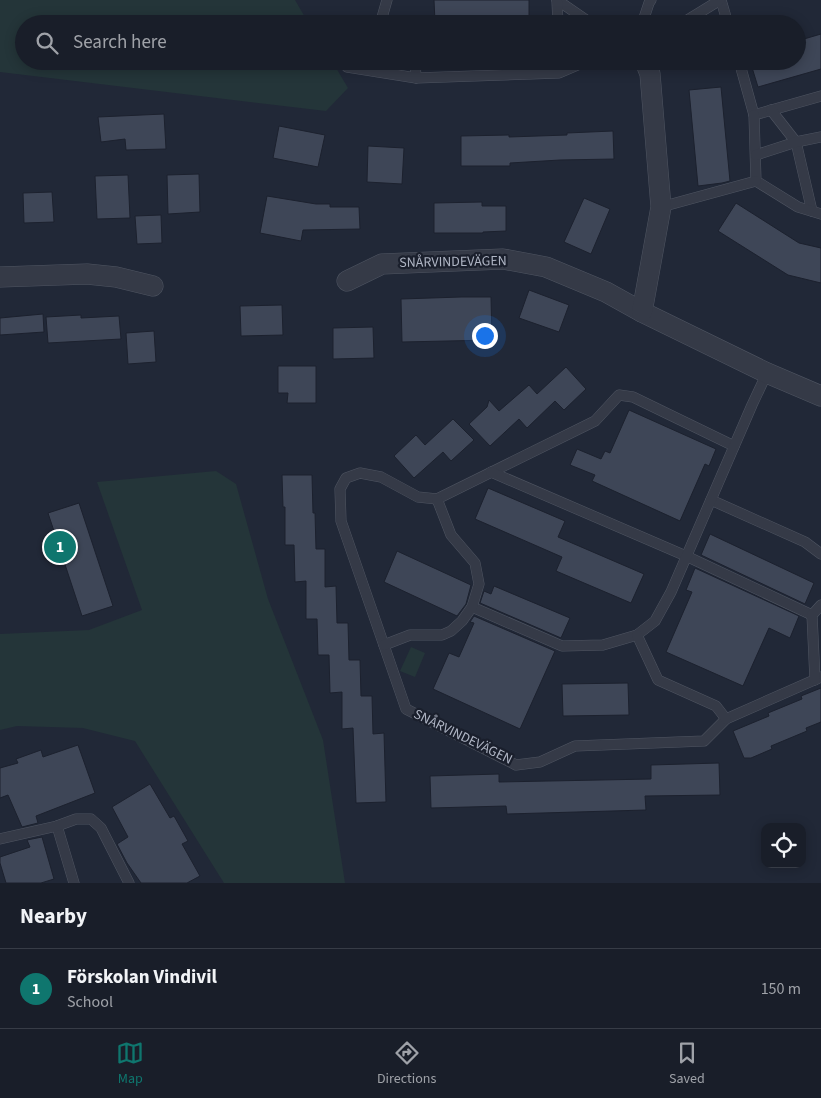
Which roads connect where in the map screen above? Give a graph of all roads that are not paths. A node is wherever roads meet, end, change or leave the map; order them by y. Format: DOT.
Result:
graph roads {
  1 [pos="388,0"];
  2 [pos="557,0"];
  3 [pos="651,0"];
  4 [pos="720,0"];
  5 [pos="383,15"];
  6 [pos="558,15"];
  7 [pos="579,15"];
  8 [pos="645,15"];
  9 [pos="696,15"];
  10 [pos="725,15"];
  11 [pos="366,70"];
  12 [pos="416,70"];
  13 [pos="559,70"];
  14 [pos="568,70"];
  15 [pos="648,70"];
  16 [pos="741,70"];
  17 [pos="559,74"];
  18 [pos="416,78"];
  19 [pos="821,96"];
  20 [pos="771,110"];
  21 [pos="754,115"];
  22 [pos="821,137"];
  23 [pos="796,142"];
  24 [pos="756,154"];
  25 [pos="756,181"];
  26 [pos="661,207"];
  27 [pos="817,213"];
  28 [pos="0,277"];
  29 [pos="347,281"];
  30 [pos="154,286"];
  31 [pos="642,312"];
  32 [pos="767,373"];
  33 [pos="821,396"];
  34 [pos="734,446"];
  35 [pos="491,472"];
  36 [pos="437,499"];
  37 [pos="711,500"];
  38 [pos="821,554"];
  39 [pos="686,556"];
  40 [pos="821,605"];
  41 [pos="472,606"];
  42 [pos="812,615"];
  43 [pos="637,635"];
  44 [pos="384,645"];
  45 [pos="818,679"];
  46 [pos="726,719"];
  47 [pos="57,826"];
  48 [pos="0,838"];
  49 [pos="74,883"];
  50 [pos="129,883"];
  1 -- 5 [label="lane"];
  2 -- 6 [label="lane"];
  2 -- 7 [label="lane"];
  3 -- 8 [label="lane"];
  4 -- 9 [label="lane"];
  4 -- 10 [label="lane"];
  11 -- 18 [label="lane"];
  12 -- 18 [label="lane"];
  13 -- 17 [label="lane"];
  14 -- 17 [label="lane"];
  15 -- 26 [label="street"];
  16 -- 21 [label="lane"];
  17 -- 18 [label="lane"];
  19 -- 20 [label="lane"];
  20 -- 21 [label="lane"];
  20 -- 23 [label="lane"];
  21 -- 24 [label="lane"];
  22 -- 23 [label="lane"];
  23 -- 24 [label="lane"];
  23 -- 27 [label="lane"];
  24 -- 25 [label="lane"];
  25 -- 26 [label="lane"];
  25 -- 27 [label="lane"];
  26 -- 31 [label="street"];
  28 -- 30 [label="street"];
  29 -- 31 [label="street, SNÅRVINDEVÄGEN"];
  31 -- 32 [label="street, SNÅRVINDEVÄGEN"];
  32 -- 33 [label="street, SNÅRVINDEVÄGEN"];
  32 -- 34 [label="lane"];
  34 -- 35 [label="lane"];
  34 -- 37 [label="lane"];
  35 -- 36 [label="lane"];
  35 -- 39 [label="lane"];
  36 -- 41 [label="lane"];
  36 -- 44 [label="lane, SNÅRVINDEVÄGEN"];
  37 -- 38 [label="lane"];
  37 -- 39 [label="lane"];
  39 -- 42 [label="lane"];
  39 -- 43 [label="lane"];
  40 -- 42 [label="lane"];
  41 -- 43 [label="lane"];
  41 -- 44 [label="lane"];
  42 -- 45 [label="lane, SNÅRVINDEVÄGEN"];
  43 -- 46 [label="lane"];
  44 -- 46 [label="lane, SNÅRVINDEVÄGEN"];
  45 -- 46 [label="lane, SNÅRVINDEVÄGEN"];
  47 -- 48 [label="lane"];
  47 -- 49 [label="lane"];
  47 -- 50 [label="lane"];
}
